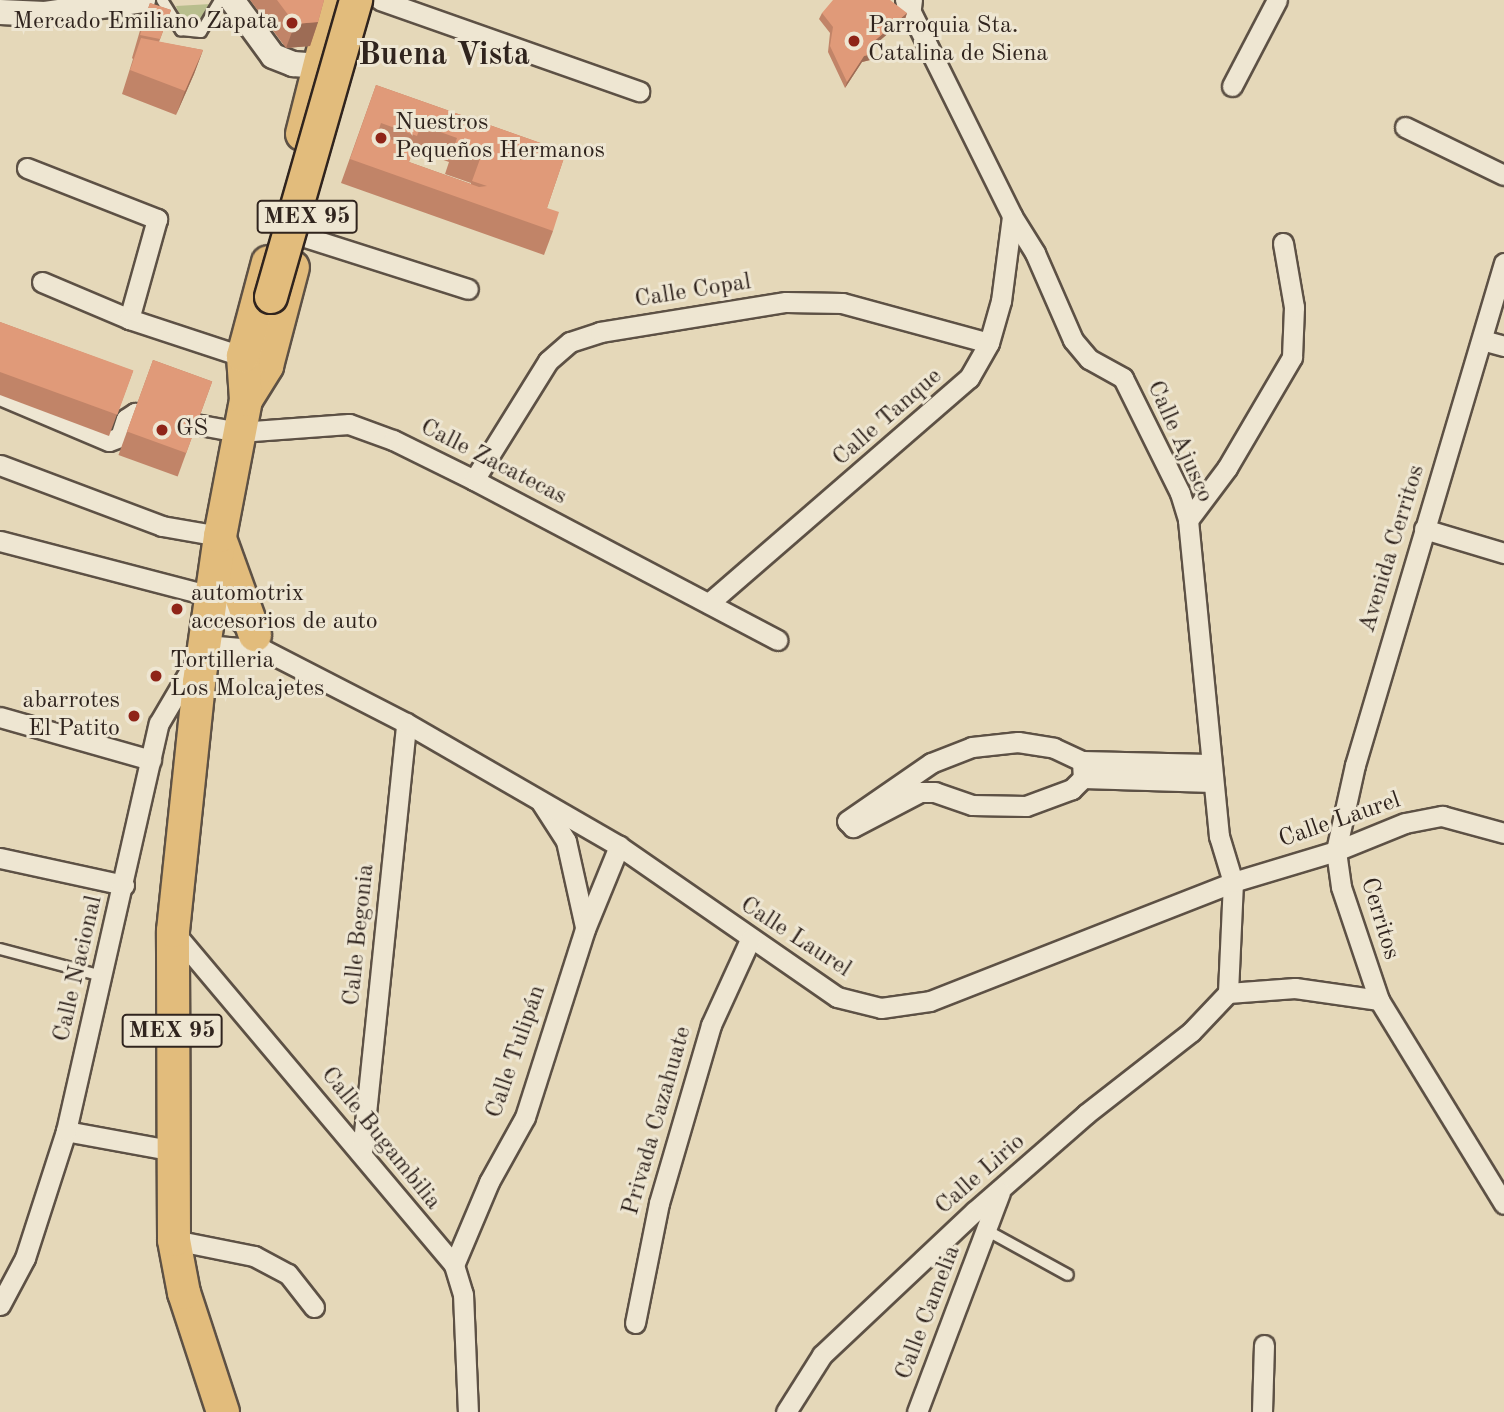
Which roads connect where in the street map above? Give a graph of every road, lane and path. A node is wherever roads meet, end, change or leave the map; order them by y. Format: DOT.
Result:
graph roads {
  1 [pos="143,0"];
  2 [pos="162,0"];
  3 [pos="220,0"];
  4 [pos="232,0"];
  5 [pos="336,0"];
  6 [pos="356,0"];
  7 [pos="372,0"];
  8 [pos="380,0"];
  9 [pos="1277,0"];
  10 [pos="908,3"];
  11 [pos="0,12"];
  12 [pos="335,67"];
  13 [pos="1231,86"];
  14 [pos="639,91"];
  15 [pos="1405,127"];
  16 [pos="27,167"];
  17 [pos="1504,174"];
  18 [pos="1012,216"];
  19 [pos="302,236"];
  20 [pos="1283,243"];
  21 [pos="1504,263"];
  22 [pos="43,282"];
  23 [pos="468,289"];
  24 [pos="129,319"];
  25 [pos="1482,340"];
  26 [pos="989,343"];
  27 [pos="1504,346"];
  28 [pos="255,361"];
  29 [pos="0,395"];
  30 [pos="239,432"];
  31 [pos="0,465"];
  32 [pos="474,480"];
  33 [pos="1188,520"];
  34 [pos="1424,530"];
  35 [pos="220,536"];
  36 [pos="0,541"];
  37 [pos="1504,553"];
  38 [pos="211,596"];
  39 [pos="709,603"];
  40 [pos="777,640"];
  41 [pos="260,642"];
  42 [pos="205,645"];
  43 [pos="0,717"];
  44 [pos="406,723"];
  45 [pos="151,760"];
  46 [pos="931,763"];
  47 [pos="1083,769"];
  48 [pos="1210,773"];
  49 [pos="935,792"];
  50 [pos="539,799"];
  51 [pos="1504,833"];
  52 [pos="619,846"];
  53 [pos="1336,851"];
  54 [pos="0,858"];
  55 [pos="1233,882"];
  56 [pos="124,885"];
  57 [pos="585,929"];
  58 [pos="173,931"];
  59 [pos="750,940"];
  60 [pos="0,949"];
  61 [pos="102,976"];
  62 [pos="1228,993"];
  63 [pos="1379,1000"];
  64 [pos="66,1131"];
  65 [pos="170,1150"];
  66 [pos="362,1152"];
  67 [pos="1000,1192"];
  68 [pos="1504,1204"];
  69 [pos="988,1231"];
  70 [pos="174,1240"];
  71 [pos="454,1265"];
  72 [pos="1068,1275"];
  73 [pos="0,1305"];
  74 [pos="314,1307"];
  75 [pos="635,1323"];
  76 [pos="1264,1345"];
  77 [pos="223,1412"];
  78 [pos="468,1412"];
  79 [pos="786,1412"];
  80 [pos="917,1412"];
  81 [pos="1262,1412"];
  1 -- 11 [label="street"];
  2 -- 3 [label="lane"];
  4 -- 12 [label="street"];
  5 -- 12 [label="main road, MEX 95"];
  6 -- 28 [label="main road, bridge"];
  7 -- 12 [label="main road, MEX 95"];
  8 -- 14 [label="street"];
  9 -- 13 [label="street"];
  10 -- 18 [label="street, Calle Ajusco"];
  12 -- 19 [label="main road, MEX 95"];
  12 -- 28 [label="main road, MEX 95"];
  15 -- 17 [label="street"];
  16 -- 24 [label="street"];
  18 -- 26 [label="street, Calle Tanque"];
  18 -- 33 [label="street, Calle Ajusco"];
  19 -- 23 [label="street"];
  19 -- 28 [label="main road, MEX 95"];
  20 -- 33 [label="street"];
  21 -- 25 [label="street, Avenida Cerritos"];
  22 -- 24 [label="street"];
  24 -- 28 [label="street"];
  25 -- 27 [label="street"];
  25 -- 34 [label="street, Avenida Cerritos"];
  26 -- 32 [label="street, Calle Copal"];
  26 -- 39 [label="street, Calle Tanque"];
  28 -- 30 [label="main road, MEX 95"];
  29 -- 30 [label="street, Calle Zacatecas"];
  30 -- 32 [label="street, Calle Zacatecas"];
  30 -- 35 [label="main road, MEX 95"];
  31 -- 35 [label="street"];
  32 -- 39 [label="street, Calle Zacatecas"];
  33 -- 48 [label="street, Calle Ajusco"];
  34 -- 37 [label="street"];
  34 -- 53 [label="street, Avenida Cerritos"];
  35 -- 38 [label="main road, MEX 95"];
  35 -- 41 [label="main road"];
  36 -- 38 [label="street"];
  38 -- 41 [label="street, Calle Laurel"];
  38 -- 42 [label="main road, MEX 95"];
  39 -- 40 [label="street, Calle Zacatecas"];
  41 -- 42 [label="street, Calle Laurel"];
  41 -- 44 [label="street, Calle Laurel"];
  42 -- 45 [label="street, Calle Nacional"];
  42 -- 58 [label="main road, MEX 95"];
  43 -- 45 [label="street"];
  44 -- 50 [label="street, Calle Laurel"];
  44 -- 66 [label="street, Calle Begonia"];
  45 -- 56 [label="street, Calle Nacional"];
  46 -- 47 [label="street"];
  46 -- 49 [label="street"];
  46 -- 49 [label="street"];
  47 -- 48 [label="street"];
  47 -- 49 [label="street"];
  48 -- 55 [label="street, Calle Ajusco"];
  50 -- 52 [label="street, Calle Laurel"];
  50 -- 57 [label="street, Calle Tulipán"];
  51 -- 53 [label="street, Calle Laurel"];
  52 -- 57 [label="street, Calle Tulipán"];
  52 -- 59 [label="street, Calle Laurel"];
  53 -- 55 [label="street, Calle Laurel"];
  53 -- 63 [label="street, Cerritos"];
  54 -- 56 [label="street"];
  55 -- 59 [label="street, Calle Laurel"];
  55 -- 62 [label="street, Calle Ajusco"];
  56 -- 61 [label="street, Calle Nacional"];
  57 -- 71 [label="street, Calle Tulipán"];
  58 -- 65 [label="main road, MEX 95"];
  58 -- 66 [label="street, Calle Bugambilia"];
  59 -- 75 [label="street, Privada Cazahuate"];
  60 -- 61 [label="lane"];
  61 -- 64 [label="street, Calle Nacional"];
  62 -- 63 [label="street"];
  62 -- 67 [label="street, Calle Lirio"];
  63 -- 68 [label="street, Cerritos"];
  64 -- 65 [label="street"];
  64 -- 73 [label="street, Calle Nacional"];
  65 -- 70 [label="main road, MEX 95"];
  66 -- 71 [label="street, Calle Bugambilia"];
  67 -- 69 [label="street, Calle Camelia"];
  67 -- 79 [label="street, Calle Lirio"];
  69 -- 72 [label="lane"];
  69 -- 80 [label="street, Calle Camelia"];
  70 -- 74 [label="street"];
  70 -- 77 [label="main road, MEX 95"];
  71 -- 78 [label="street, Calle Bugambilia"];
  76 -- 81 [label="street"];
}
